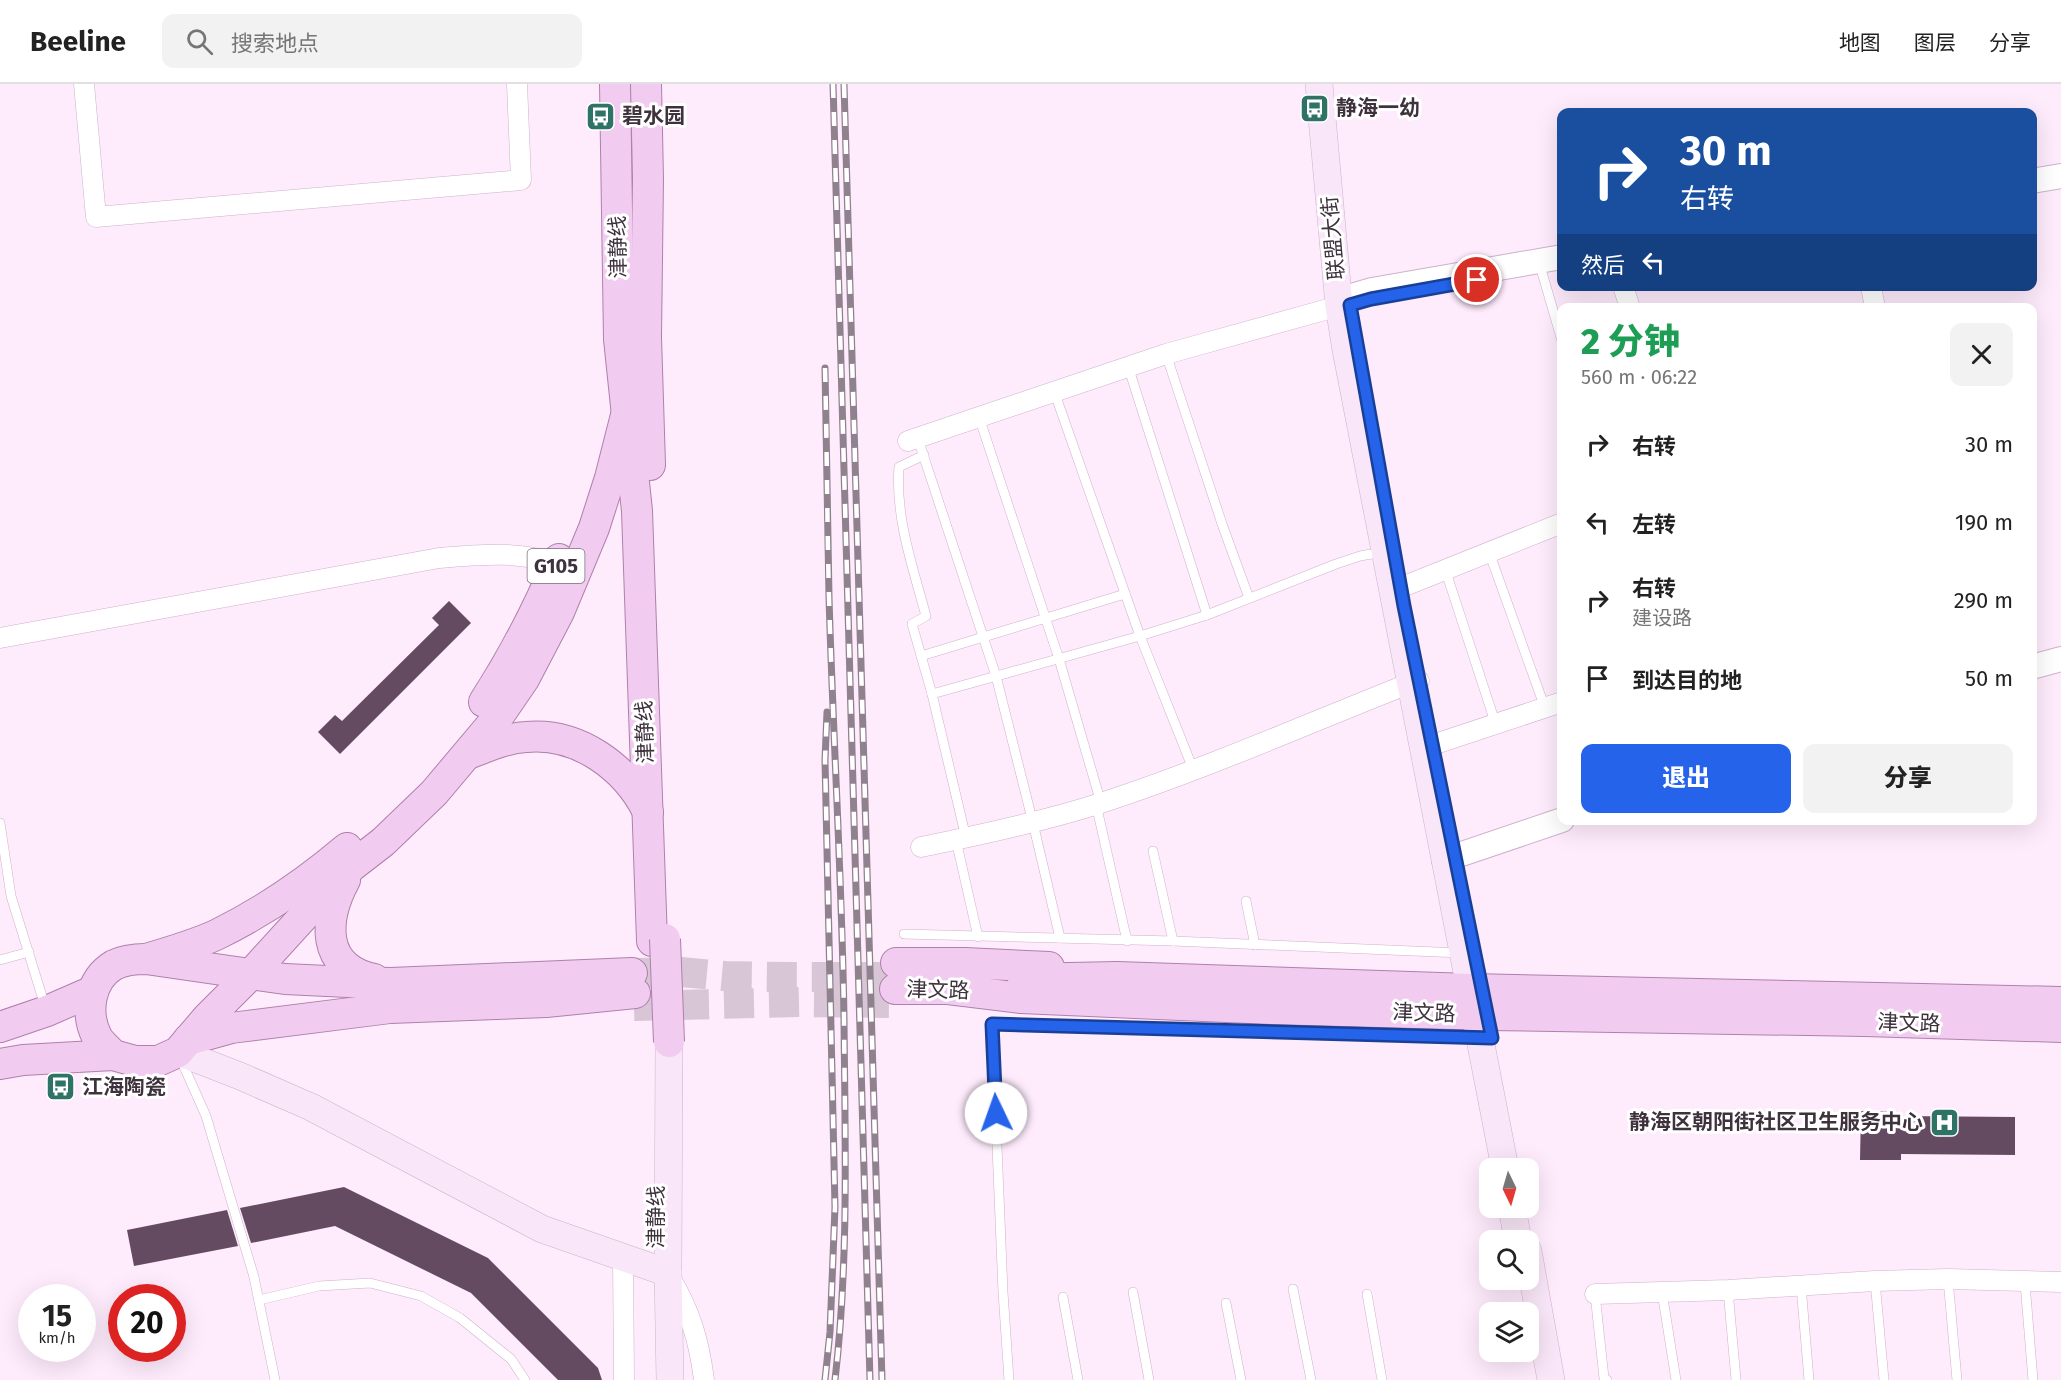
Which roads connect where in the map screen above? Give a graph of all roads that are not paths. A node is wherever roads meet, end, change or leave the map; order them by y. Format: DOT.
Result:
graph roads {
  1 [pos="84,84"];
  2 [pos="517,84"];
  3 [pos="615,84"];
  4 [pos="646,84"];
  5 [pos="1319,84"];
  6 [pos="1334,84"];
  7 [pos="2061,176"];
  8 [pos="2037,180"];
  9 [pos="2061,185"];
  10 [pos="2037,188"];
  11 [pos="1551,263"];
  12 [pos="1346,303"];
  13 [pos="1557,306"];
  14 [pos="633,338"];
  15 [pos="1166,354"];
  16 [pos="1128,366"];
  17 [pos="1054,391"];
  18 [pos="626,411"];
  19 [pos="980,417"];
  20 [pos="917,445"];
  21 [pos="1557,525"];
  22 [pos="1390,551"];
  23 [pos="1489,552"];
  24 [pos="567,568"];
  25 [pos="1445,569"];
  26 [pos="1397,589"];
  27 [pos="1125,594"];
  28 [pos="1249,598"];
  29 [pos="1207,615"];
  30 [pos="1046,618"];
  31 [pos="1140,636"];
  32 [pos="984,637"];
  33 [pos="0,638"];
  34 [pos="921,656"];
  35 [pos="1059,659"];
  36 [pos="2061,659"];
  37 [pos="2037,666"];
  38 [pos="996,676"];
  39 [pos="1415,683"];
  40 [pos="932,694"];
  41 [pos="1556,707"];
  42 [pos="1496,725"];
  43 [pos="1427,747"];
  44 [pos="468,754"];
  45 [pos="435,768"];
  46 [pos="1193,769"];
  47 [pos="1099,804"];
  48 [pos="648,813"];
  49 [pos="1557,822"];
  50 [pos="1033,823"];
  51 [pos="0,824"];
  52 [pos="961,839"];
  53 [pos="921,847"];
  54 [pos="1152,851"];
  55 [pos="1449,859"];
  56 [pos="352,866"];
  57 [pos="1246,901"];
  58 [pos="904,934"];
  59 [pos="978,937"];
  60 [pos="1059,938"];
  61 [pos="659,940"];
  62 [pos="1127,940"];
  63 [pos="1173,941"];
  64 [pos="1256,945"];
  65 [pos="29,952"];
  66 [pos="1469,953"];
  67 [pos="147,959"];
  68 [pos="0,960"];
  69 [pos="252,973"];
  70 [pos="391,983"];
  71 [pos="93,991"];
  72 [pos="2061,1002"];
  73 [pos="47,1011"];
  74 [pos="1481,1014"];
  75 [pos="6,1025"];
  76 [pos="2061,1027"];
  77 [pos="662,1042"];
  78 [pos="183,1046"];
  79 [pos="113,1055"];
  80 [pos="11,1062"];
  81 [pos="1503,1158"];
  82 [pos="1512,1158"];
  83 [pos="623,1257"];
  84 [pos="662,1271"];
  85 [pos="1948,1280"];
  86 [pos="1875,1281"];
  87 [pos="2061,1282"];
  88 [pos="2025,1283"];
  89 [pos="1801,1286"];
  90 [pos="1293,1289"];
  91 [pos="1527,1290"];
  92 [pos="1535,1290"];
  93 [pos="1728,1290"];
  94 [pos="1133,1292"];
  95 [pos="1662,1292"];
  96 [pos="1367,1294"];
  97 [pos="1595,1294"];
  98 [pos="1063,1297"];
  99 [pos="259,1300"];
  100 [pos="1226,1303"];
  101 [pos="275,1380"];
  102 [pos="525,1380"];
  103 [pos="624,1380"];
  104 [pos="656,1380"];
  105 [pos="670,1380"];
  106 [pos="704,1380"];
  107 [pos="1009,1380"];
  108 [pos="1078,1380"];
  109 [pos="1149,1380"];
  110 [pos="1241,1380"];
  111 [pos="1311,1380"];
  112 [pos="1382,1380"];
  113 [pos="1543,1380"];
  114 [pos="1551,1380"];
  115 [pos="1607,1380"];
  116 [pos="1676,1380"];
  117 [pos="1736,1380"];
  118 [pos="1809,1380"];
  119 [pos="1884,1380"];
  120 [pos="1958,1380"];
  121 [pos="2033,1380"];
  1 -- 2 [label="street"];
  3 -- 14 [label="main road, 津静线 / G105"];
  4 -- 14 [label="main road, 津静线 / G105"];
  5 -- 12 [label="main road, 联盟大街"];
  6 -- 12 [label="main road"];
  7 -- 8 [label="street"];
  9 -- 10 [label="street"];
  11 -- 12 [label="street"];
  11 -- 13 [label="lane"];
  12 -- 15 [label="street"];
  12 -- 22 [label="main road"];
  14 -- 18 [label="main road, 津静线"];
  14 -- 24 [label="main road, G105"];
  14 -- 61 [label="main road, 津静线"];
  15 -- 16 [label="street"];
  15 -- 28 [label="lane"];
  16 -- 17 [label="street"];
  16 -- 29 [label="lane"];
  17 -- 19 [label="street"];
  17 -- 27 [label="lane"];
  18 -- 24 [label="main road"];
  18 -- 48 [label="main road, 津静线"];
  19 -- 20 [label="street"];
  19 -- 30 [label="lane"];
  20 -- 32 [label="lane"];
  20 -- 34 [label="lane"];
  21 -- 23 [label="street"];
  22 -- 26 [label="main road"];
  22 -- 28 [label="lane"];
  23 -- 25 [label="street"];
  23 -- 41 [label="lane"];
  24 -- 33 [label="street"];
  24 -- 44 [label="main road"];
  24 -- 45 [label="main road, G105"];
  25 -- 26 [label="street"];
  25 -- 42 [label="lane"];
  26 -- 39 [label="main road"];
  27 -- 30 [label="lane"];
  27 -- 31 [label="lane"];
  28 -- 29 [label="lane"];
  29 -- 31 [label="lane"];
  30 -- 32 [label="lane"];
  30 -- 35 [label="lane"];
  31 -- 35 [label="lane"];
  31 -- 46 [label="lane"];
  32 -- 34 [label="lane"];
  32 -- 38 [label="lane"];
  34 -- 40 [label="lane"];
  35 -- 38 [label="lane"];
  35 -- 47 [label="lane"];
  36 -- 37 [label="street"];
  38 -- 40 [label="lane"];
  38 -- 50 [label="lane"];
  39 -- 43 [label="main road"];
  39 -- 46 [label="street"];
  40 -- 52 [label="lane"];
  41 -- 42 [label="street"];
  42 -- 43 [label="street"];
  43 -- 55 [label="main road"];
  44 -- 45 [label="main road"];
  44 -- 48 [label="main road"];
  44 -- 56 [label="main road"];
  45 -- 67 [label="main road, G105"];
  46 -- 47 [label="street"];
  47 -- 50 [label="street"];
  47 -- 62 [label="lane"];
  48 -- 61 [label="main road, 津静线"];
  49 -- 55 [label="street"];
  50 -- 52 [label="street"];
  50 -- 60 [label="lane"];
  51 -- 65 [label="lane"];
  52 -- 53 [label="street"];
  52 -- 59 [label="lane"];
  54 -- 63 [label="lane"];
  55 -- 66 [label="main road"];
  56 -- 69 [label="main road"];
  56 -- 70 [label="main road"];
  57 -- 64 [label="lane"];
  58 -- 59 [label="lane"];
  59 -- 60 [label="lane"];
  60 -- 62 [label="lane"];
  61 -- 77 [label="main road, 津静线"];
  62 -- 63 [label="lane"];
  63 -- 64 [label="lane"];
  64 -- 66 [label="lane"];
  65 -- 68 [label="lane"];
  65 -- 73 [label="lane"];
  66 -- 74 [label="main road"];
  67 -- 69 [label="main road"];
  67 -- 71 [label="main road"];
  69 -- 70 [label="main road"];
  69 -- 78 [label="main road"];
  70 -- 78 [label="main road"];
  71 -- 73 [label="main road"];
  71 -- 79 [label="main road"];
  72 -- 74 [label="main road, 津文路"];
  73 -- 75 [label="main road"];
  74 -- 74 [label="main road, 津文路"];
  74 -- 76 [label="main road, 津文路"];
  74 -- 81 [label="main road"];
  74 -- 82 [label="main road"];
  74 -- 107 [label="lane"];
  75 -- 80 [label="main road"];
  77 -- 84 [label="main road, 津静线"];
  78 -- 79 [label="main road"];
  78 -- 83 [label="main road"];
  78 -- 99 [label="lane"];
  79 -- 80 [label="main road"];
  83 -- 84 [label="main road"];
  83 -- 103 [label="street"];
  84 -- 104 [label="main road, 津静线"];
  84 -- 105 [label="main road, 津静线"];
  84 -- 106 [label="street"];
  85 -- 86 [label="street"];
  85 -- 88 [label="street"];
  85 -- 120 [label="lane"];
  86 -- 89 [label="street"];
  86 -- 119 [label="lane"];
  87 -- 88 [label="street"];
  88 -- 121 [label="lane"];
  89 -- 93 [label="street"];
  89 -- 118 [label="lane"];
  90 -- 111 [label="lane"];
  91 -- 113 [label="main road"];
  92 -- 114 [label="main road"];
  93 -- 95 [label="street"];
  93 -- 117 [label="lane"];
  94 -- 109 [label="lane"];
  95 -- 97 [label="street"];
  95 -- 116 [label="lane"];
  96 -- 112 [label="lane"];
  97 -- 115 [label="lane"];
  98 -- 108 [label="lane"];
  99 -- 101 [label="lane"];
  99 -- 102 [label="lane"];
  100 -- 110 [label="lane"];
}
